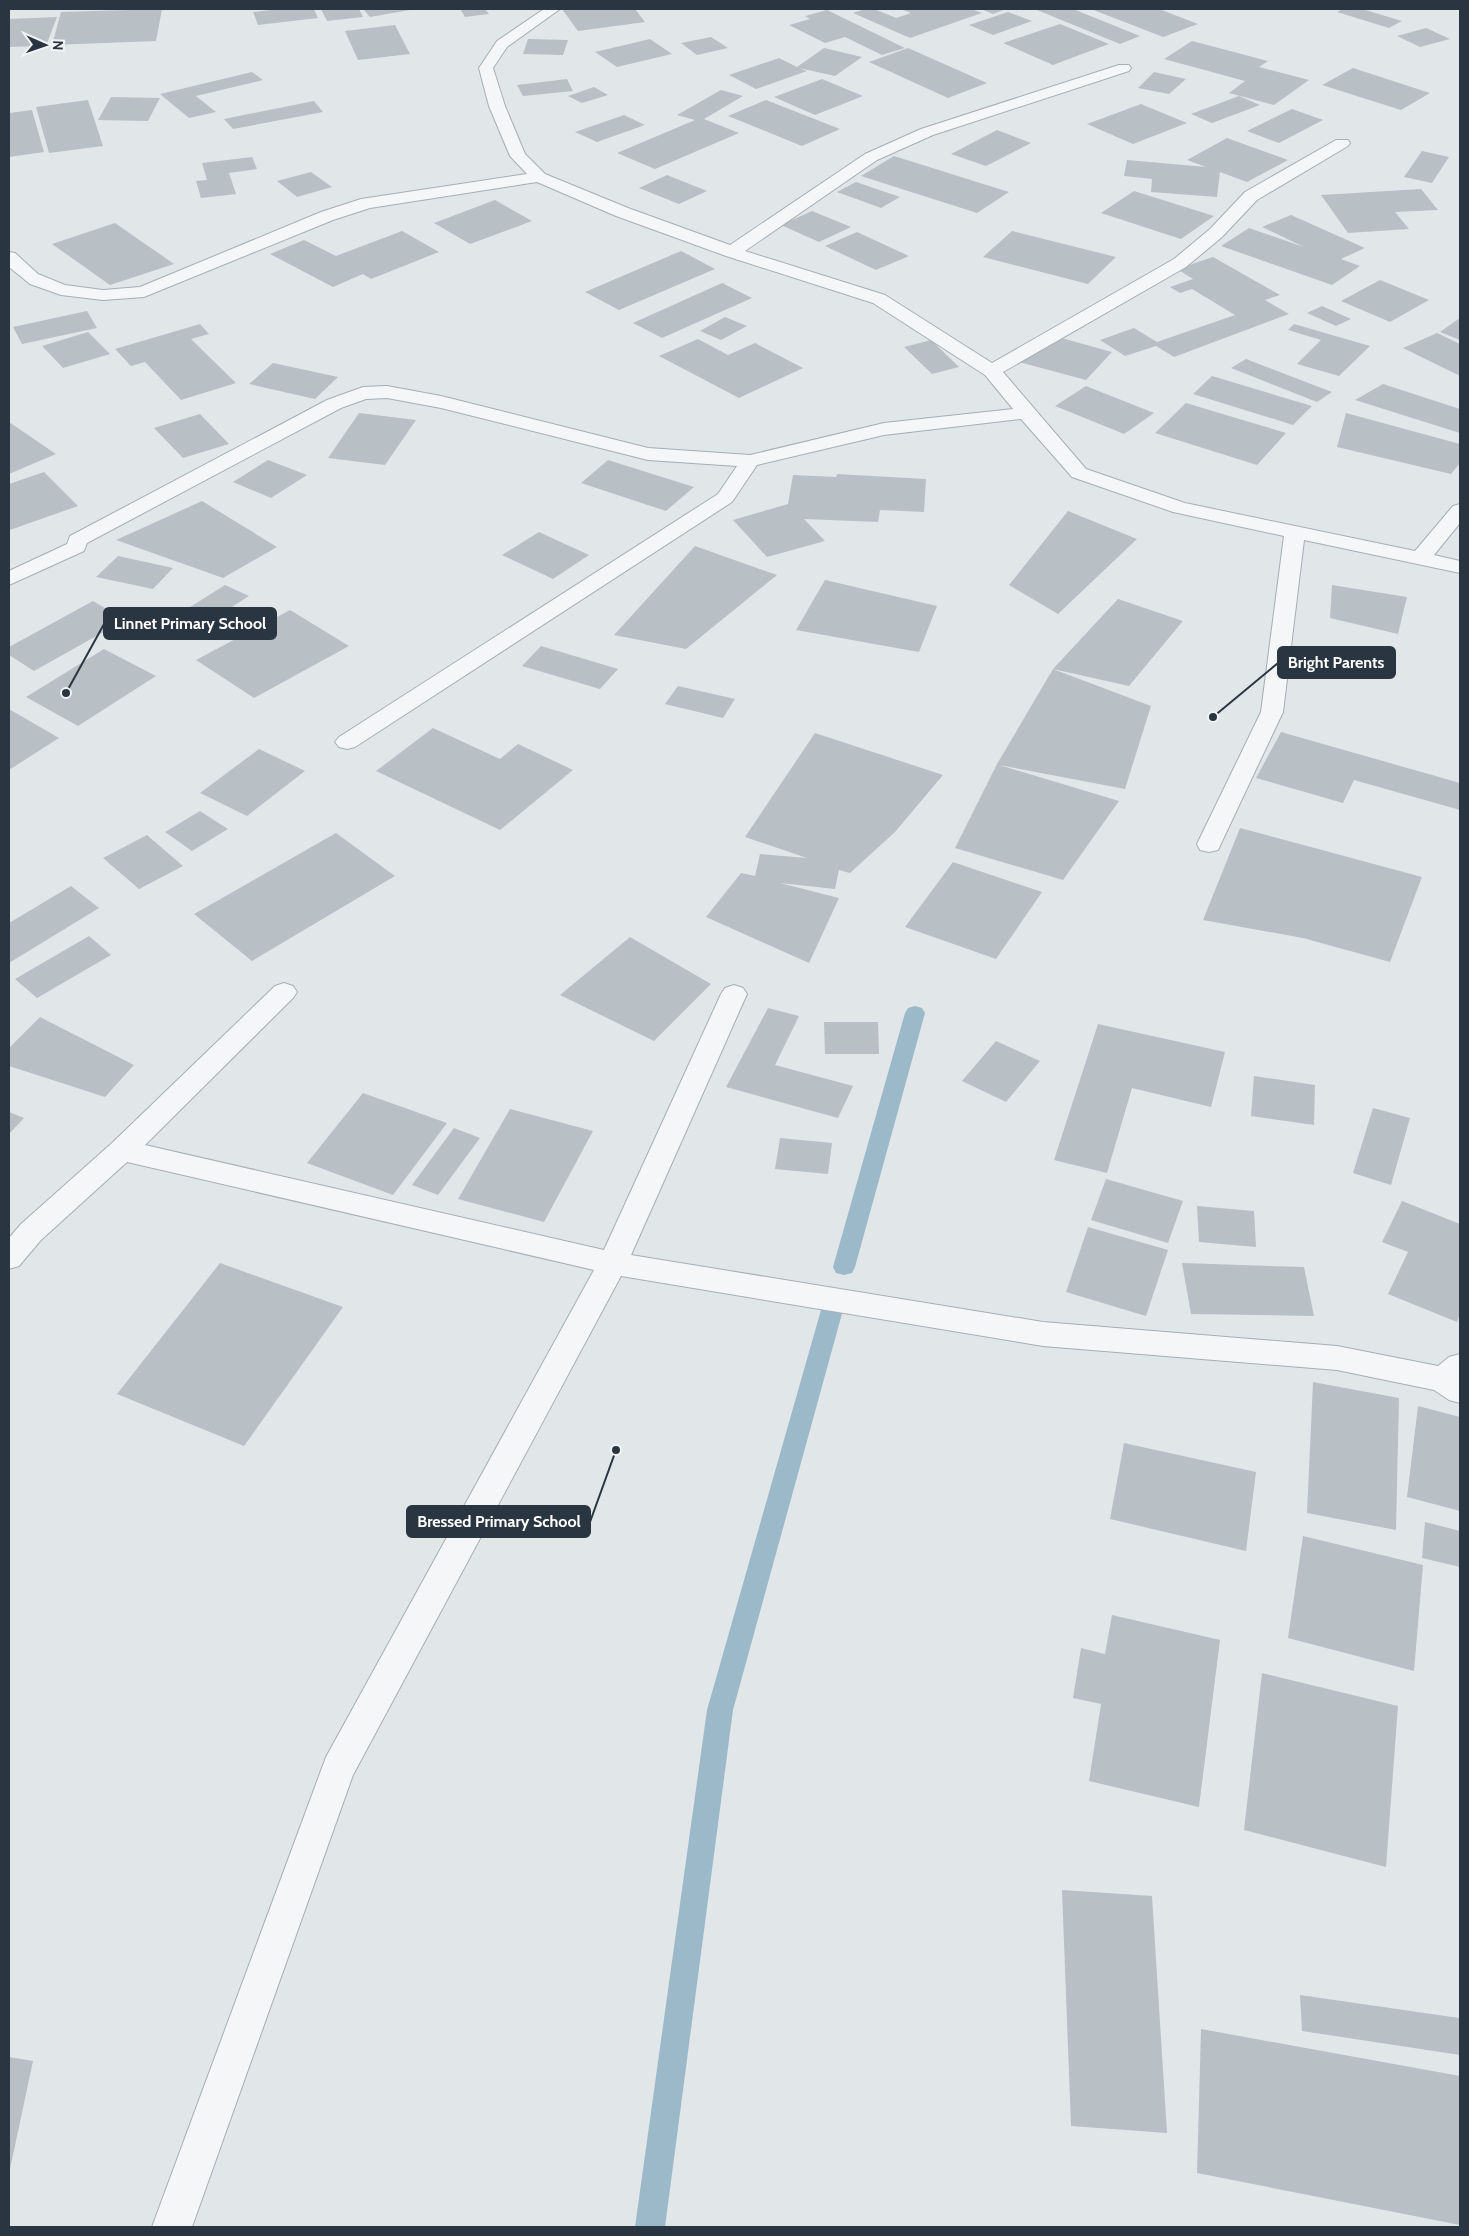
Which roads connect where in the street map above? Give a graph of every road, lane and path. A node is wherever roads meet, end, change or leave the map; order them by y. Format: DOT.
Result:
graph roads {
  1 [pos="552,9"];
  2 [pos="1124,68"];
  3 [pos="1342,143"];
  4 [pos="540,176"];
  5 [pos="732,252"];
  6 [pos="9,257"];
  7 [pos="992,371"];
  8 [pos="1026,413"];
  9 [pos="750,462"];
  10 [pos="1460,510"];
  11 [pos="1295,532"];
  12 [pos="1420,559"];
  13 [pos="1460,567"];
  14 [pos="9,579"];
  15 [pos="347,742"];
  16 [pos="1209,844"];
  17 [pos="284,992"];
  18 [pos="734,994"];
  19 [pos="122,1150"];
  20 [pos="9,1258"];
  21 [pos="614,1263"];
  22 [pos="1454,1379"];
  23 [pos="172,2227"];
  1 -- 4 [label="street"];
  2 -- 5 [label="street"];
  3 -- 7 [label="street"];
  4 -- 5 [label="street"];
  4 -- 6 [label="street"];
  5 -- 7 [label="street"];
  7 -- 8 [label="street"];
  8 -- 9 [label="street"];
  8 -- 11 [label="street"];
  9 -- 14 [label="street"];
  9 -- 15 [label="street"];
  10 -- 12 [label="street"];
  11 -- 12 [label="street"];
  11 -- 16 [label="street"];
  12 -- 13 [label="street"];
  17 -- 19 [label="street"];
  18 -- 21 [label="street"];
  19 -- 20 [label="street"];
  19 -- 21 [label="street"];
  21 -- 22 [label="street"];
  21 -- 23 [label="street"];
}
